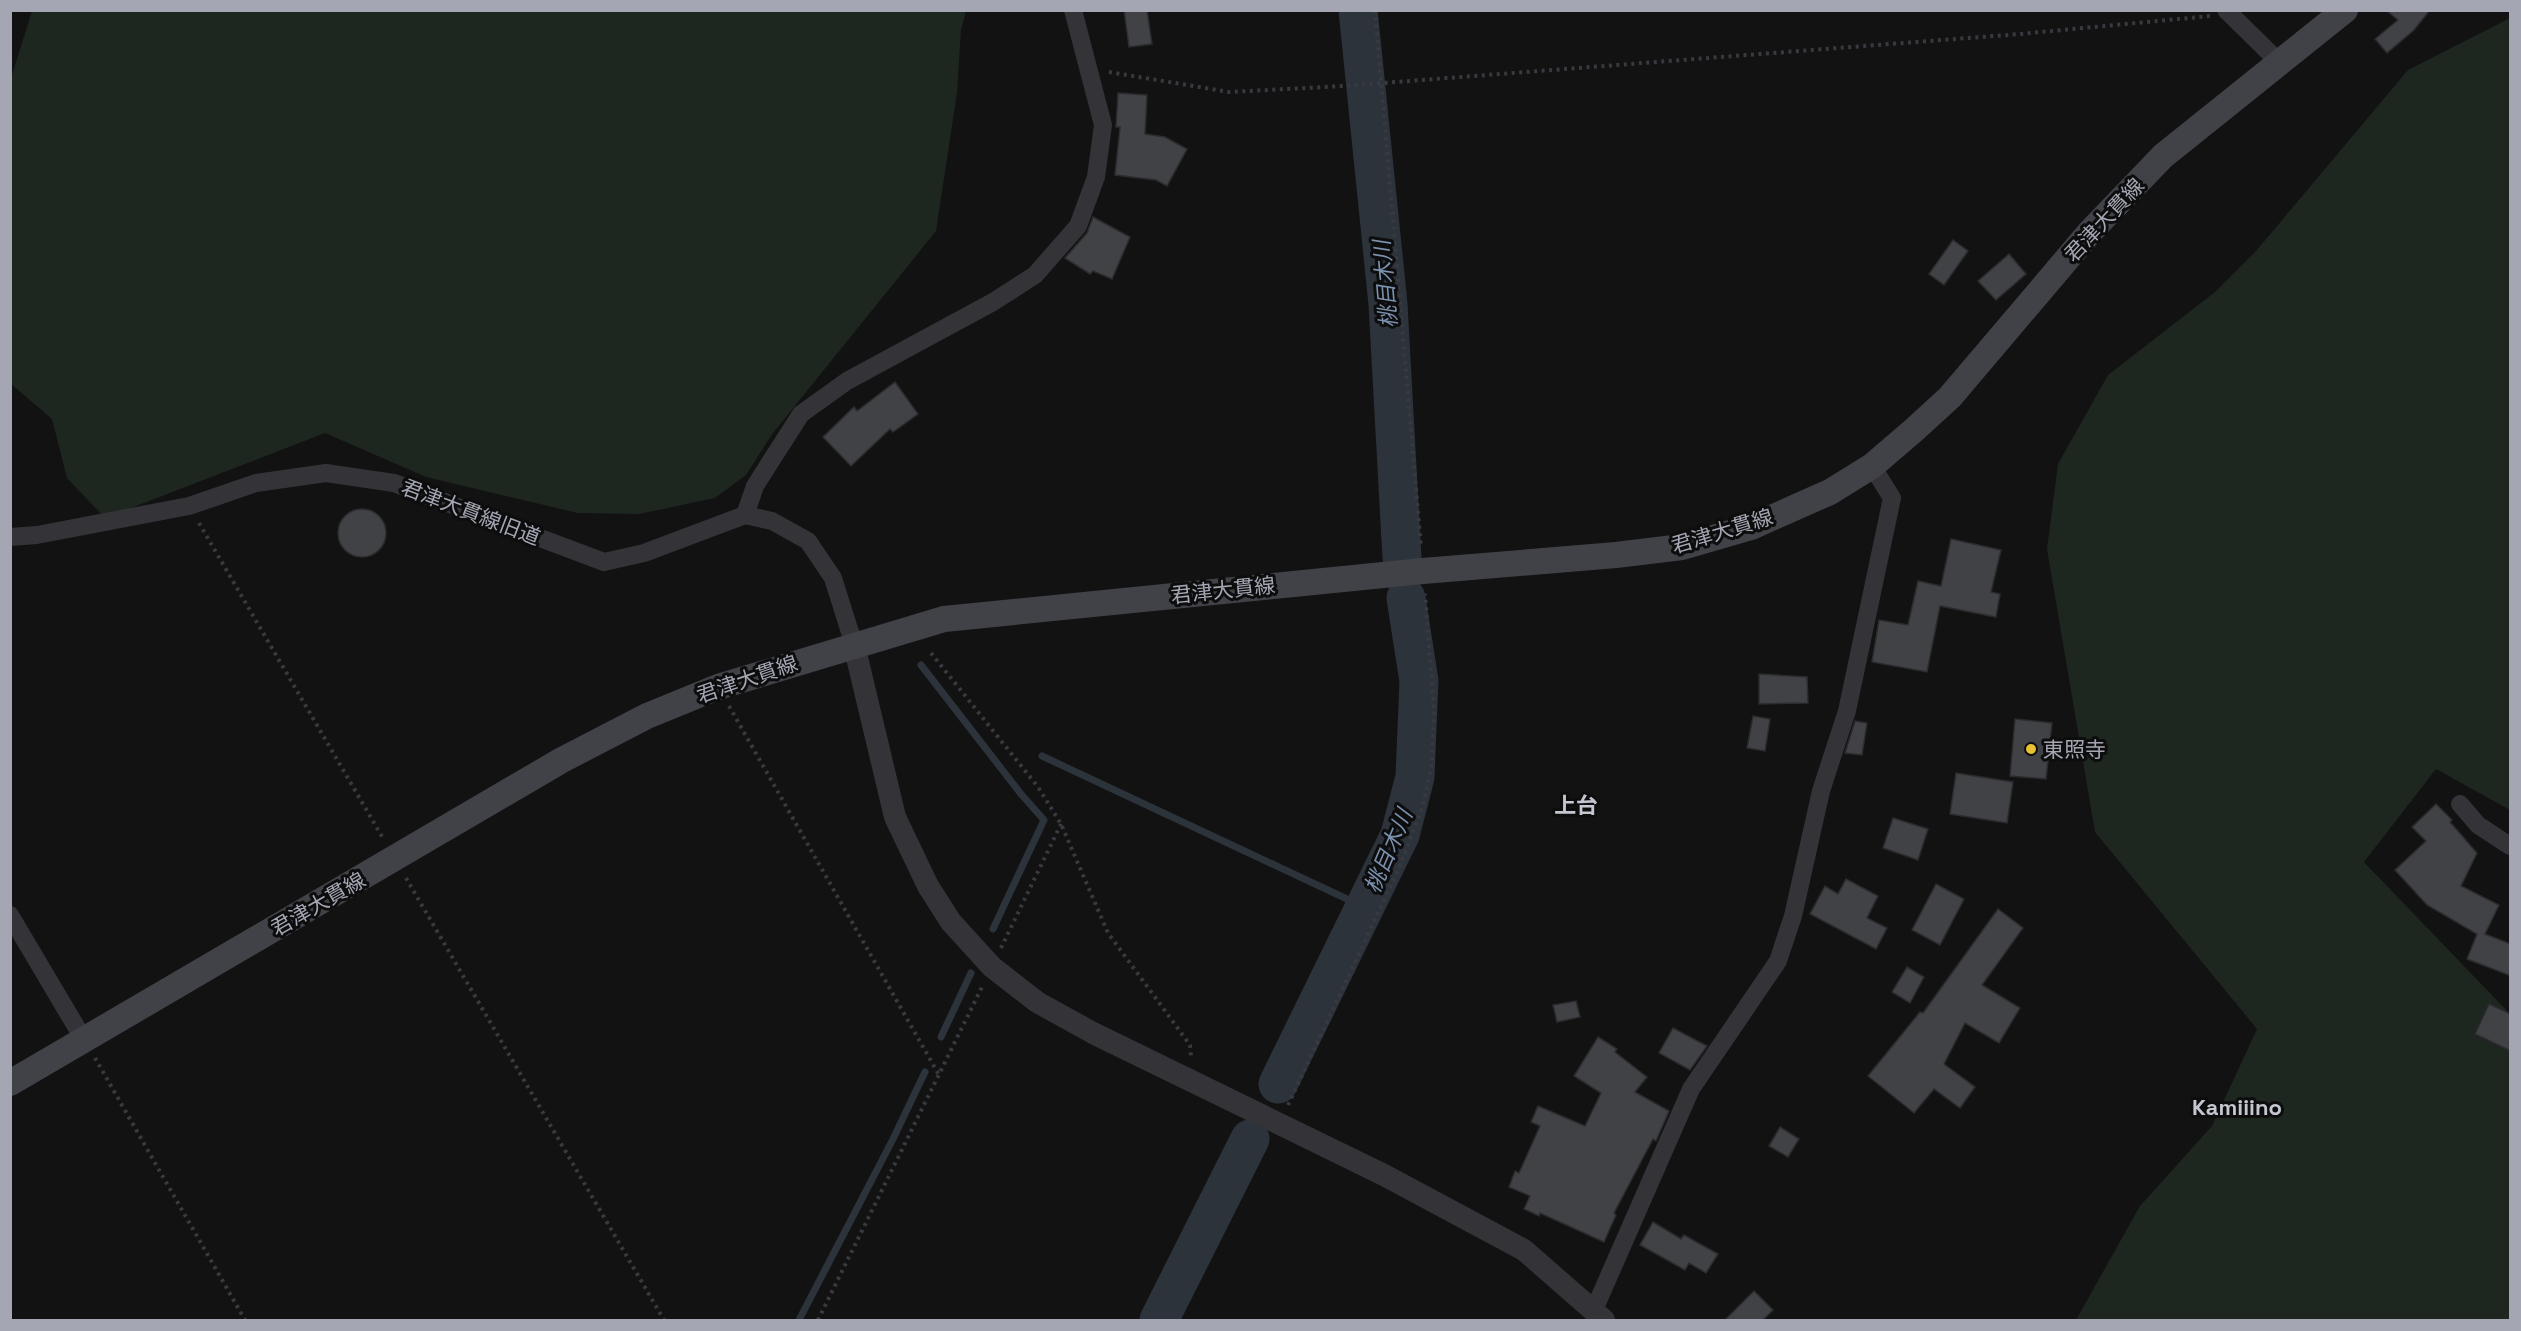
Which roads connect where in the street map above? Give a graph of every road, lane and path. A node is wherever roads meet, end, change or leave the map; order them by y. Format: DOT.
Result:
graph roads {
  1 [pos="1073,10"];
  2 [pos="2345,10"];
  3 [pos="2228,12"];
  4 [pos="2278,62"];
  5 [pos="1090,69"];
  6 [pos="1872,466"];
  7 [pos="189,506"];
  8 [pos="745,515"];
  9 [pos="10,537"];
  10 [pos="854,645"];
  11 [pos="931,653"];
  12 [pos="718,687"];
  13 [pos="2460,804"];
  14 [pos="1061,824"];
  15 [pos="2511,846"];
  16 [pos="395,859"];
  17 [pos="10,915"];
  18 [pos="992,967"];
  19 [pos="84,1040"];
  20 [pos="939,1075"];
  21 [pos="1193,1082"];
  22 [pos="10,1083"];
  23 [pos="1599,1315"];
  24 [pos="245,1320"];
  25 [pos="664,1320"];
  26 [pos="818,1320"];
  1 -- 5 [label="street"];
  2 -- 4 [label="main road, 君津大貫線"];
  3 -- 4 [label="street"];
  3 -- 5 [label="path"];
  4 -- 6 [label="main road, 君津大貫線"];
  5 -- 8 [label="street"];
  6 -- 10 [label="main road, 君津大貫線"];
  6 -- 23 [label="street"];
  7 -- 8 [label="street, 君津大貫線旧道"];
  7 -- 9 [label="street, 君津大貫線旧道"];
  7 -- 16 [label="path"];
  8 -- 10 [label="street"];
  10 -- 12 [label="main road, 君津大貫線"];
  10 -- 18 [label="street"];
  11 -- 14 [label="path"];
  12 -- 16 [label="main road, 君津大貫線"];
  12 -- 20 [label="path"];
  13 -- 15 [label="street"];
  14 -- 18 [label="path"];
  14 -- 21 [label="path"];
  16 -- 19 [label="main road, 君津大貫線"];
  16 -- 25 [label="path"];
  17 -- 19 [label="street"];
  18 -- 20 [label="path"];
  18 -- 21 [label="street"];
  19 -- 22 [label="main road, 君津大貫線"];
  19 -- 24 [label="path"];
  20 -- 26 [label="path"];
  21 -- 23 [label="street"];
}
